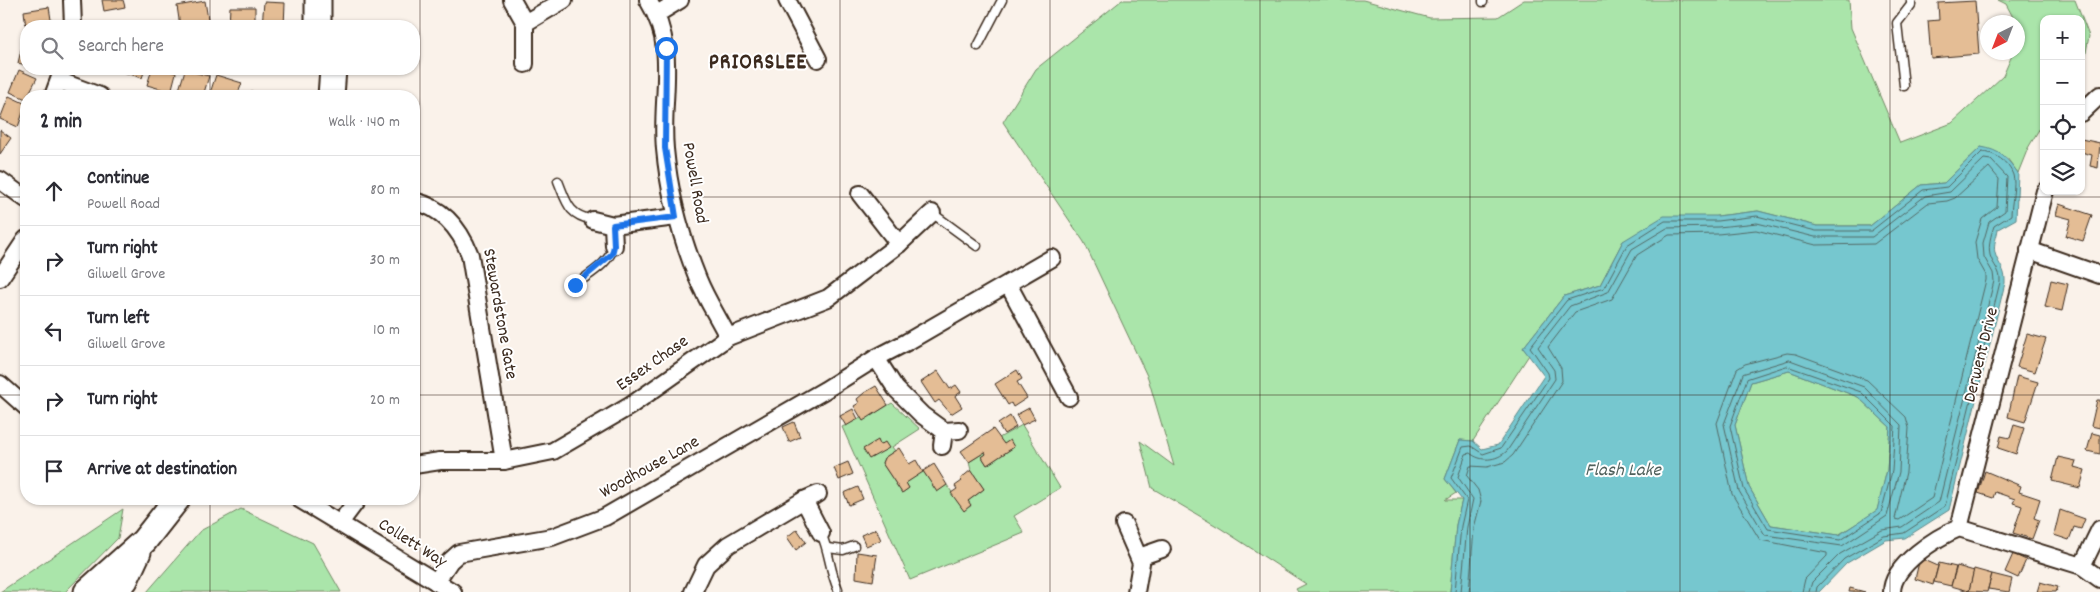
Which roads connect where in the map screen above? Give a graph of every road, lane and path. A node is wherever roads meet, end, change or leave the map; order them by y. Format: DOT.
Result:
graph roads {
  1 [pos="72,0"];
  2 [pos="318,0"];
  3 [pos="334,0"];
  4 [pos="512,0"];
  5 [pos="564,0"];
  6 [pos="648,0"];
  7 [pos="680,0"];
  8 [pos="787,0"];
  9 [pos="1002,0"];
  10 [pos="1911,0"];
  11 [pos="657,14"];
  12 [pos="72,20"];
  13 [pos="318,20"];
  14 [pos="334,20"];
  15 [pos="525,23"];
  16 [pos="978,46"];
  17 [pos="818,59"];
  18 [pos="525,64"];
  19 [pos="61,75"];
  20 [pos="317,75"];
  21 [pos="333,75"];
  22 [pos="1904,86"];
  23 [pos="55,90"];
  24 [pos="89,90"];
  25 [pos="315,90"];
  26 [pos="331,90"];
  27 [pos="2100,95"];
  28 [pos="2085,109"];
  29 [pos="0,180"];
  30 [pos="558,181"];
  31 [pos="860,194"];
  32 [pos="20,195"];
  33 [pos="2044,195"];
  34 [pos="420,203"];
  35 [pos="932,213"];
  36 [pos="676,217"];
  37 [pos="593,220"];
  38 [pos="613,225"];
  39 [pos="899,244"];
  40 [pos="614,246"];
  41 [pos="976,246"];
  42 [pos="20,248"];
  43 [pos="2029,250"];
  44 [pos="1052,258"];
  45 [pos="2100,275"];
  46 [pos="0,278"];
  47 [pos="1008,284"];
  48 [pos="575,285"];
  49 [pos="728,337"];
  50 [pos="876,358"];
  51 [pos="0,384"];
  52 [pos="1069,397"];
  53 [pos="20,402"];
  54 [pos="948,435"];
  55 [pos="504,461"];
  56 [pos="420,463"];
  57 [pos="172,505"];
  58 [pos="309,505"];
  59 [pos="354,505"];
  60 [pos="340,523"];
  61 [pos="1124,524"];
  62 [pos="1959,528"];
  63 [pos="2100,529"];
  64 [pos="821,533"];
  65 [pos="144,541"];
  66 [pos="854,546"];
  67 [pos="828,548"];
  68 [pos="1162,548"];
  69 [pos="1139,557"];
  70 [pos="2082,566"];
  71 [pos="2100,579"];
  72 [pos="436,582"];
  73 [pos="838,589"];
  74 [pos="87,592"];
  75 [pos="115,592"];
  76 [pos="453,592"];
  77 [pos="693,592"];
  78 [pos="1136,592"];
  79 [pos="1892,592"];
  1 -- 12 [label="street"];
  2 -- 13 [label="main road"];
  3 -- 14 [label="main road"];
  4 -- 15 [label="street"];
  5 -- 15 [label="street"];
  6 -- 11 [label="street, Powell Road"];
  7 -- 11 [label="street"];
  8 -- 17 [label="street"];
  9 -- 16 [label="lane"];
  10 -- 22 [label="lane"];
  11 -- 36 [label="street, Powell Road"];
  15 -- 18 [label="street"];
  19 -- 23 [label="street"];
  19 -- 24 [label="street"];
  20 -- 25 [label="main road"];
  21 -- 26 [label="main road"];
  27 -- 28 [label="street"];
  29 -- 32 [label="street"];
  30 -- 37 [label="lane"];
  31 -- 39 [label="street"];
  33 -- 43 [label="street, Derwent Drive"];
  34 -- 55 [label="street, Stewardstone Gate"];
  35 -- 39 [label="street, Essex Chase"];
  35 -- 41 [label="lane"];
  36 -- 38 [label="street"];
  36 -- 49 [label="street, Powell Road"];
  37 -- 38 [label="street"];
  38 -- 40 [label="street"];
  39 -- 49 [label="street, Essex Chase"];
  40 -- 48 [label="lane"];
  42 -- 46 [label="street"];
  43 -- 45 [label="street"];
  43 -- 62 [label="street, Derwent Drive"];
  44 -- 47 [label="street, Woodhouse Lane"];
  47 -- 50 [label="street, Woodhouse Lane"];
  47 -- 52 [label="street"];
  49 -- 55 [label="street, Essex Chase"];
  50 -- 54 [label="street"];
  50 -- 72 [label="street, Woodhouse Lane"];
  51 -- 53 [label="street"];
  55 -- 56 [label="street, Essex Chase"];
  57 -- 65 [label="main road"];
  58 -- 60 [label="street, Collett Way"];
  59 -- 60 [label="street"];
  60 -- 72 [label="street, Collett Way"];
  61 -- 69 [label="street"];
  62 -- 70 [label="street"];
  62 -- 79 [label="street"];
  63 -- 70 [label="street"];
  64 -- 67 [label="lane"];
  64 -- 77 [label="street"];
  65 -- 74 [label="main road"];
  65 -- 75 [label="main road"];
  66 -- 67 [label="lane"];
  67 -- 73 [label="lane"];
  68 -- 69 [label="street"];
  69 -- 78 [label="street"];
  70 -- 71 [label="street"];
  72 -- 76 [label="street, Collett Way"];
}
